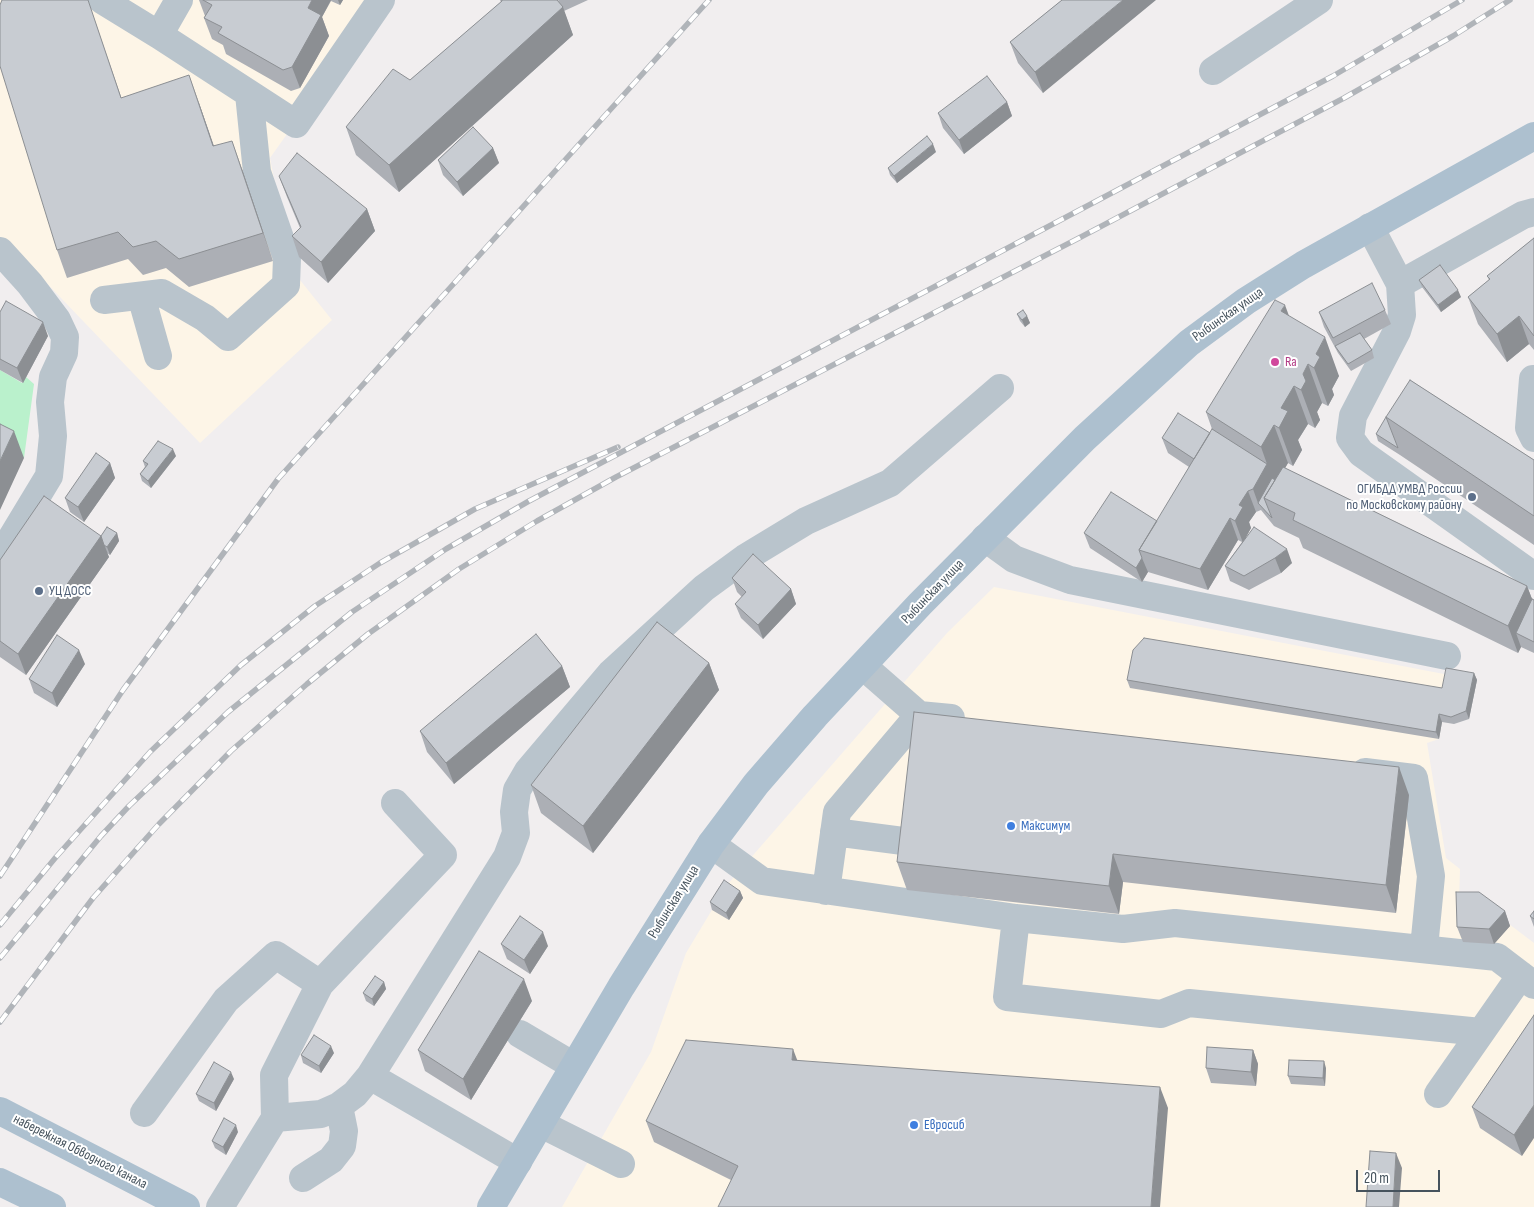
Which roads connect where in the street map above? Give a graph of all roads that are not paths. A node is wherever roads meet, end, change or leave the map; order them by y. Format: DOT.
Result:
graph roads {
  1 [pos="102,0"];
  2 [pos="179,0"];
  3 [pos="380,0"];
  4 [pos="1319,0"];
  5 [pos="159,35"];
  6 [pos="1214,71"];
  7 [pos="249,94"];
  8 [pos="1534,136"];
  9 [pos="1534,212"];
  10 [pos="1370,227"];
  11 [pos="0,251"];
  12 [pos="1400,284"];
  13 [pos="141,296"];
  14 [pos="104,300"];
  15 [pos="158,356"];
  16 [pos="1533,379"];
  17 [pos="1000,388"];
  18 [pos="1534,438"];
  19 [pos="985,538"];
  20 [pos="0,557"];
  21 [pos="1534,576"];
  22 [pos="1447,656"];
  23 [pos="863,666"];
  24 [pos="919,715"];
  25 [pos="977,721"];
  26 [pos="1336,768"];
  27 [pos="395,802"];
  28 [pos="834,832"];
  29 [pos="903,841"];
  30 [pos="712,844"];
  31 [pos="826,891"];
  32 [pos="1016,918"];
  33 [pos="1424,948"];
  34 [pos="1527,980"];
  35 [pos="320,984"];
  36 [pos="1481,1032"];
  37 [pos="520,1034"];
  38 [pos="574,1066"];
  39 [pos="370,1076"];
  40 [pos="1438,1094"];
  41 [pos="339,1106"];
  42 [pos="0,1112"];
  43 [pos="144,1113"];
  44 [pos="275,1118"];
  45 [pos="541,1124"];
  46 [pos="518,1162"];
  47 [pos="622,1164"];
  48 [pos="303,1178"];
  49 [pos="0,1182"];
  50 [pos="52,1207"];
  51 [pos="186,1207"];
  52 [pos="220,1207"];
  53 [pos="492,1207"];
  1 -- 5 [label="lane"];
  2 -- 5 [label="lane"];
  3 -- 7 [label="lane"];
  4 -- 6 [label="lane"];
  5 -- 7 [label="lane"];
  7 -- 13 [label="lane"];
  8 -- 10 [label="main road, Рыбинская улица"];
  9 -- 12 [label="lane"];
  10 -- 12 [label="lane"];
  10 -- 19 [label="main road, Рыбинская улица"];
  11 -- 20 [label="lane"];
  12 -- 21 [label="lane"];
  13 -- 14 [label="lane"];
  13 -- 15 [label="lane"];
  16 -- 18 [label="lane"];
  17 -- 39 [label="lane"];
  19 -- 22 [label="lane"];
  19 -- 23 [label="main road, Рыбинская улица"];
  23 -- 24 [label="lane"];
  23 -- 30 [label="main road, Рыбинская улица"];
  24 -- 25 [label="lane"];
  24 -- 28 [label="lane"];
  26 -- 33 [label="lane"];
  27 -- 35 [label="lane"];
  28 -- 29 [label="lane"];
  28 -- 31 [label="lane"];
  30 -- 31 [label="lane"];
  30 -- 38 [label="main road, Рыбинская улица"];
  31 -- 32 [label="lane"];
  32 -- 33 [label="lane"];
  32 -- 36 [label="lane"];
  33 -- 34 [label="lane"];
  34 -- 36 [label="lane"];
  35 -- 43 [label="lane"];
  35 -- 44 [label="lane"];
  36 -- 40 [label="lane"];
  37 -- 38 [label="lane"];
  38 -- 45 [label="main road, Рыбинская улица"];
  39 -- 41 [label="lane"];
  39 -- 46 [label="lane"];
  41 -- 44 [label="lane"];
  41 -- 48 [label="lane"];
  42 -- 51 [label="main road, набережная Обводного канала"];
  44 -- 52 [label="lane"];
  45 -- 46 [label="main road, Рыбинская улица"];
  45 -- 47 [label="lane"];
  46 -- 53 [label="main road, Рыбинская улица"];
  49 -- 50 [label="main road"];
}
